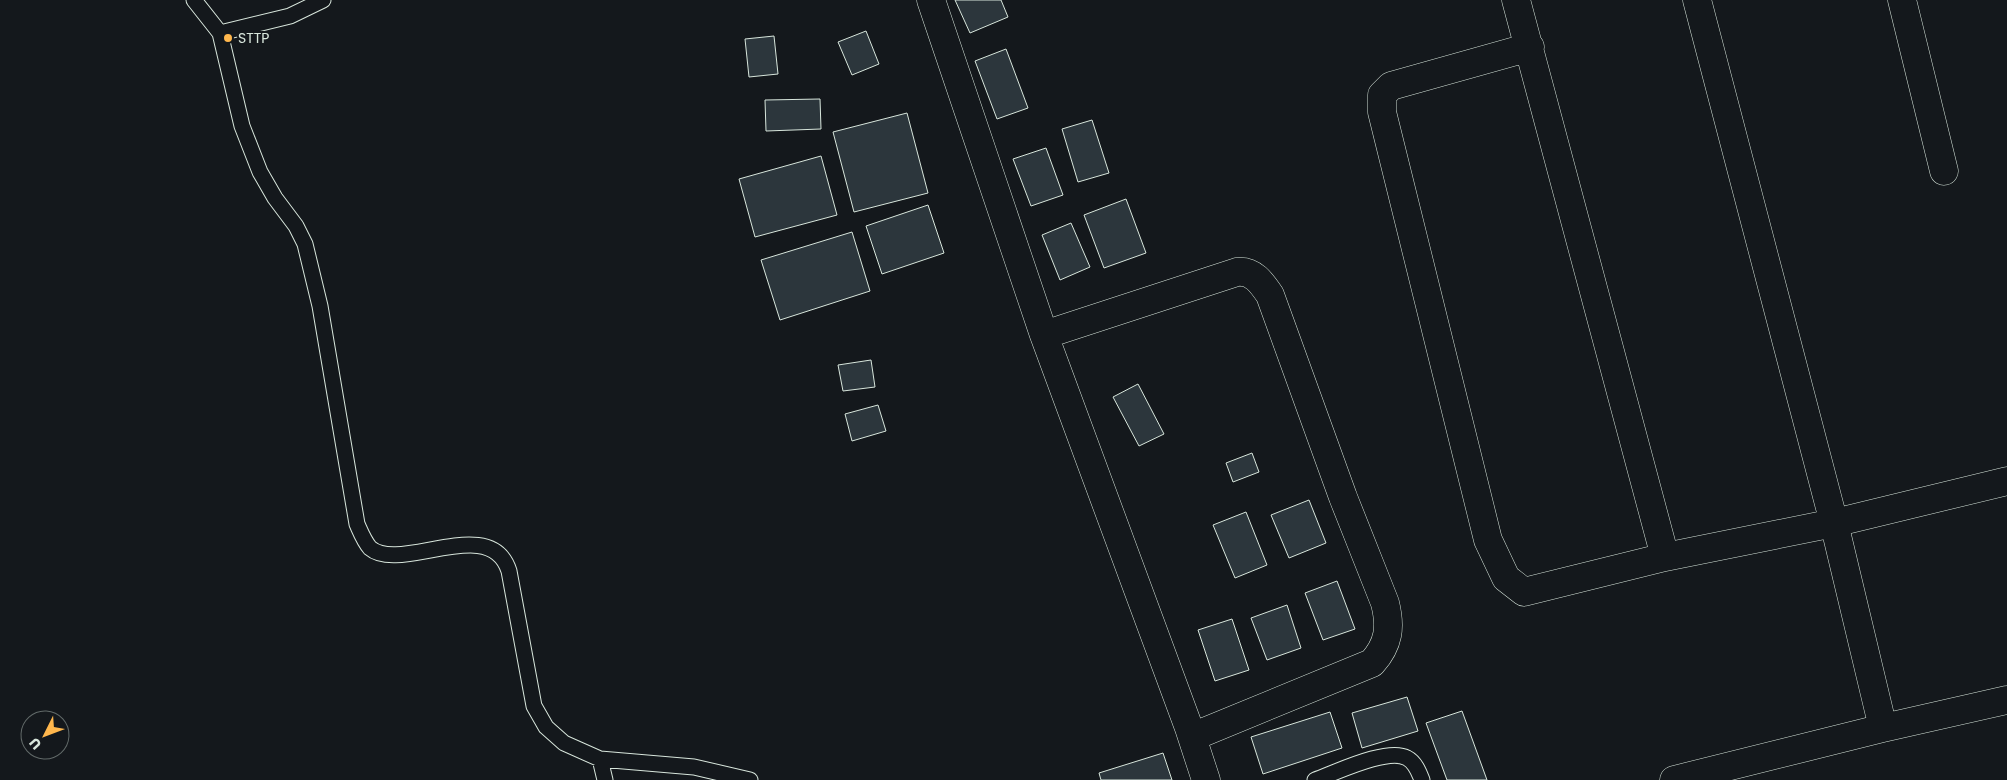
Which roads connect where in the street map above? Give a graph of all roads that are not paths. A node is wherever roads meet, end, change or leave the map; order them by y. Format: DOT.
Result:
graph roads {
  1 [pos="194,0"];
  2 [pos="323,0"];
  3 [pos="931,0"];
  4 [pos="1516,0"];
  5 [pos="1698,0"];
  6 [pos="1902,0"];
  7 [pos="220,33"];
  8 [pos="1530,47"];
  9 [pos="1944,171"];
  10 [pos="1044,335"];
  11 [pos="2007,481"];
  12 [pos="1834,523"];
  13 [pos="1665,557"];
  14 [pos="2007,700"];
  15 [pos="1883,728"];
  16 [pos="1192,737"];
  17 [pos="600,759"];
  18 [pos="606,780"];
  19 [pos="750,780"];
  20 [pos="1206,780"];
  21 [pos="1315,780"];
  22 [pos="1422,780"];
  23 [pos="1674,780"];
  1 -- 7 [label="lane"];
  2 -- 7 [label="lane"];
  3 -- 10 [label="street"];
  4 -- 8 [label="street"];
  5 -- 12 [label="street"];
  6 -- 9 [label="street"];
  7 -- 17 [label="lane"];
  8 -- 13 [label="street"];
  8 -- 13 [label="street"];
  10 -- 16 [label="street"];
  10 -- 16 [label="street"];
  11 -- 12 [label="street"];
  12 -- 13 [label="street"];
  12 -- 15 [label="street"];
  14 -- 15 [label="street"];
  15 -- 23 [label="street"];
  16 -- 20 [label="street"];
  17 -- 18 [label="lane"];
  17 -- 19 [label="lane"];
  21 -- 22 [label="lane"];
}
